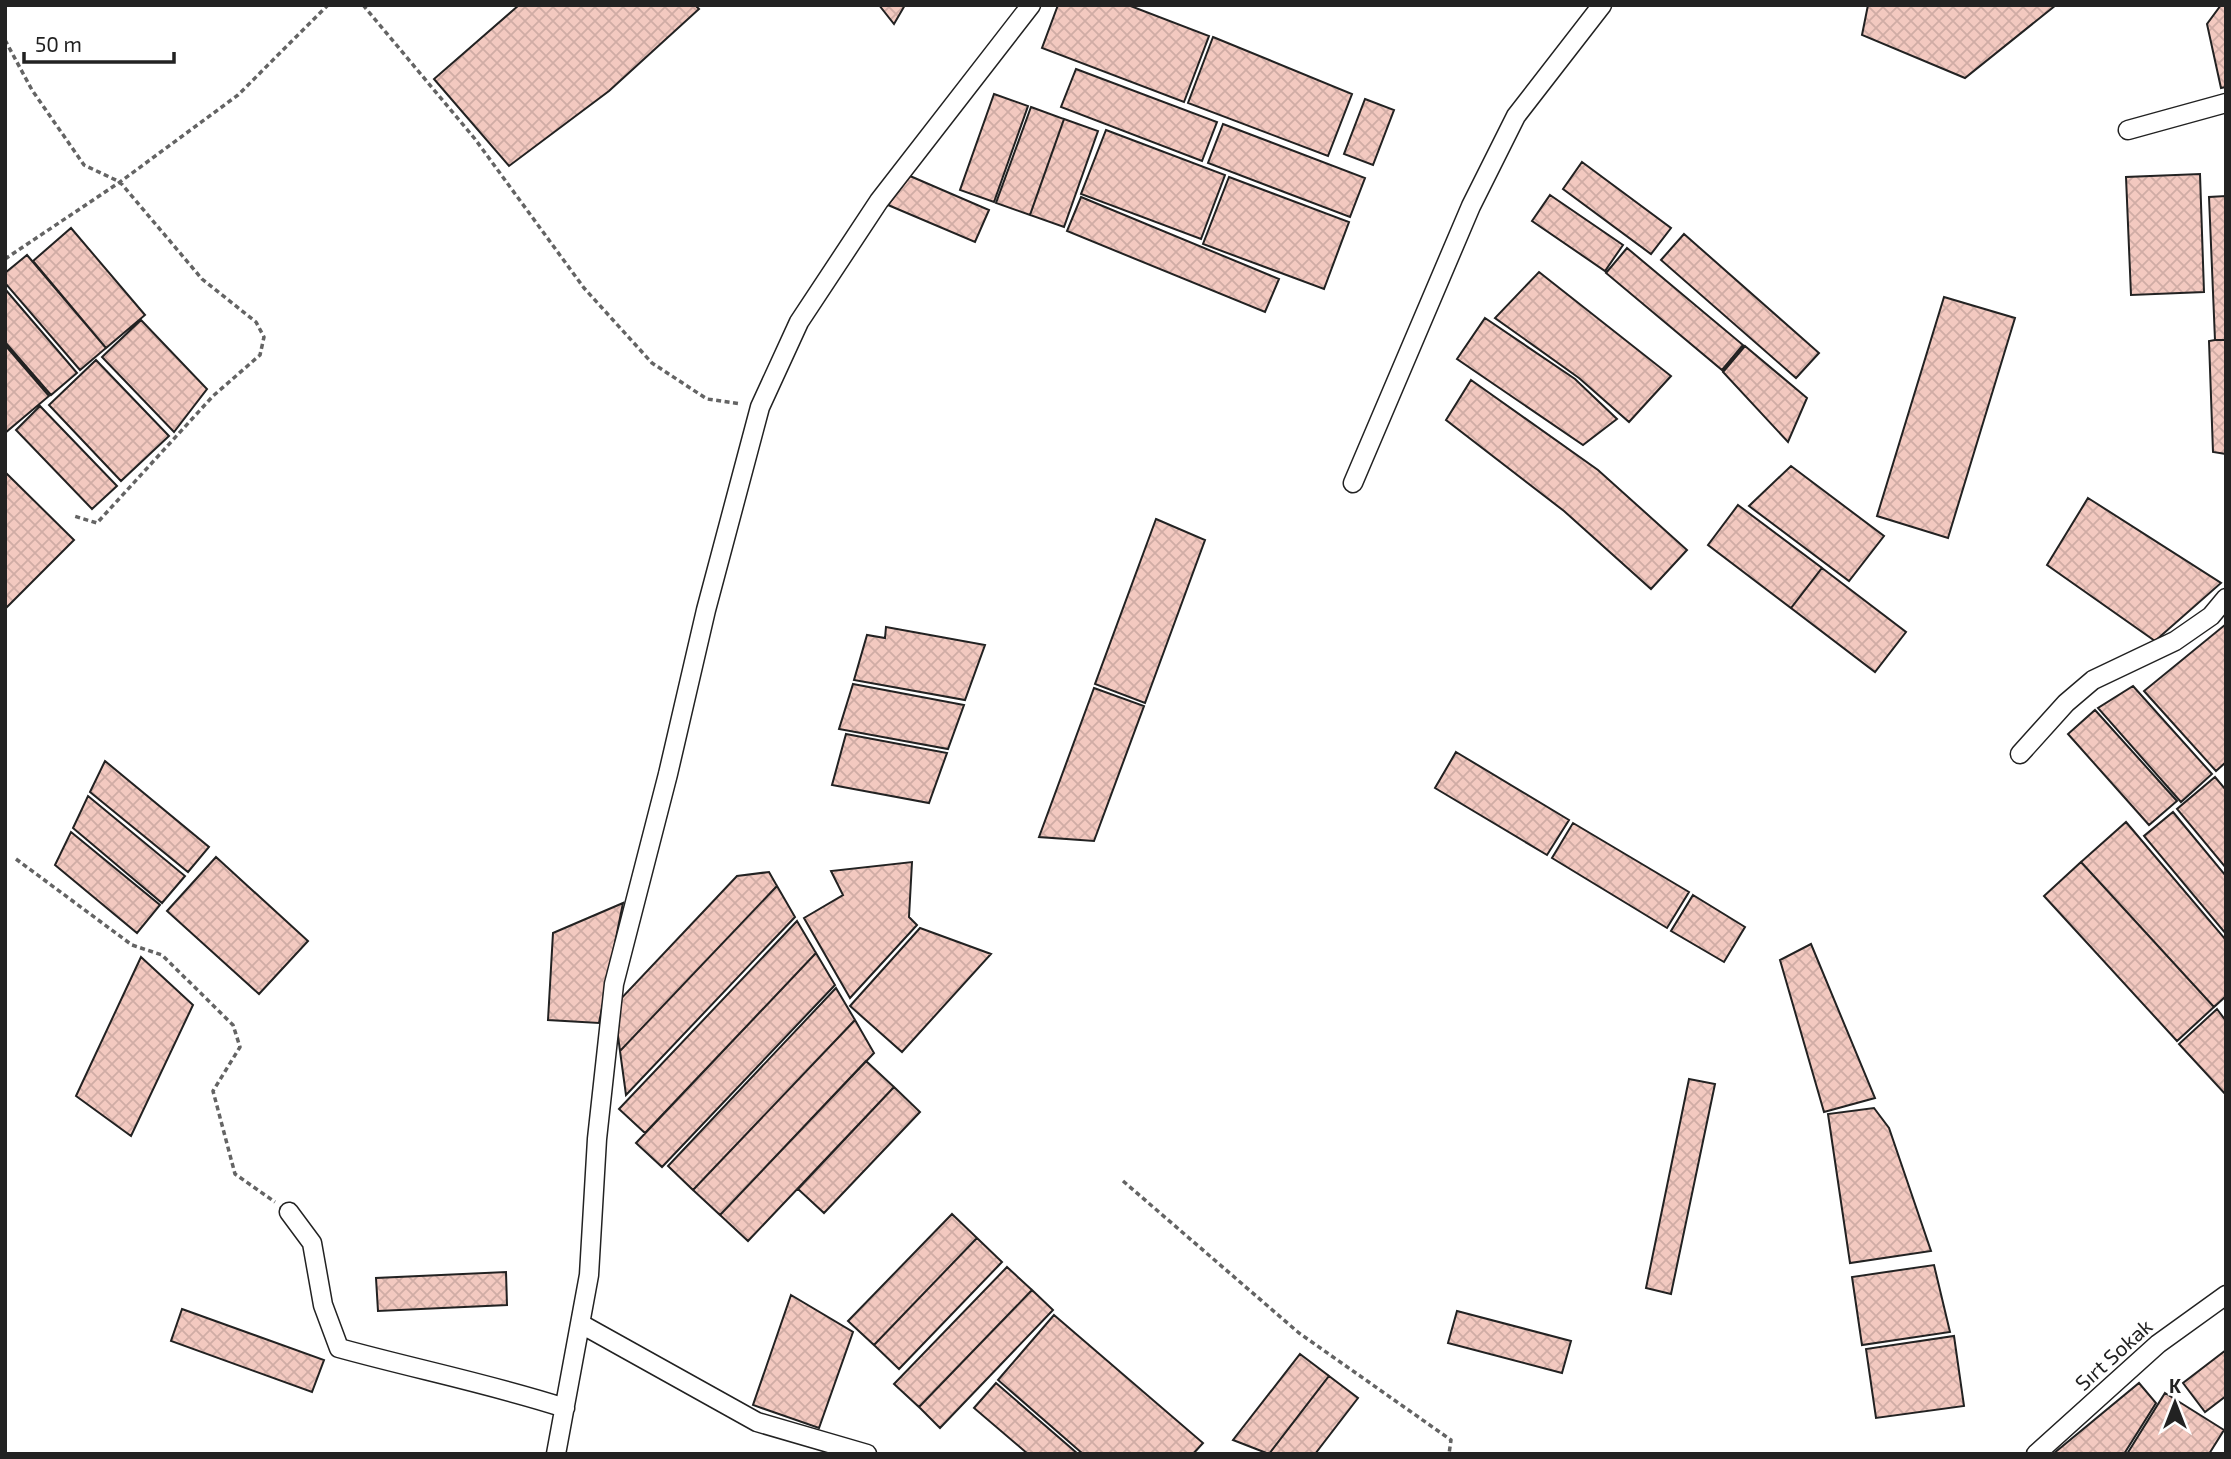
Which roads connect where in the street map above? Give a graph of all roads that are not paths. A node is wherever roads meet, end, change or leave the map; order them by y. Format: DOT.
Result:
graph roads {
  1 [pos="1031,5"];
  2 [pos="1602,5"];
  3 [pos="2226,103"];
  4 [pos="2128,130"];
  5 [pos="1353,483"];
  6 [pos="2226,598"];
  7 [pos="2020,754"];
  8 [pos="289,1212"];
  9 [pos="2226,1295"];
  10 [pos="581,1324"];
  11 [pos="565,1408"];
  12 [pos="556,1454"];
  13 [pos="867,1454"];
  14 [pos="2036,1454"];
  1 -- 10 [label="street"];
  2 -- 5 [label="street"];
  3 -- 4 [label="street"];
  6 -- 7 [label="street"];
  8 -- 11 [label="street"];
  9 -- 14 [label="street, Sırt Sokak"];
  10 -- 11 [label="street"];
  10 -- 13 [label="street"];
  11 -- 12 [label="street"];
}
